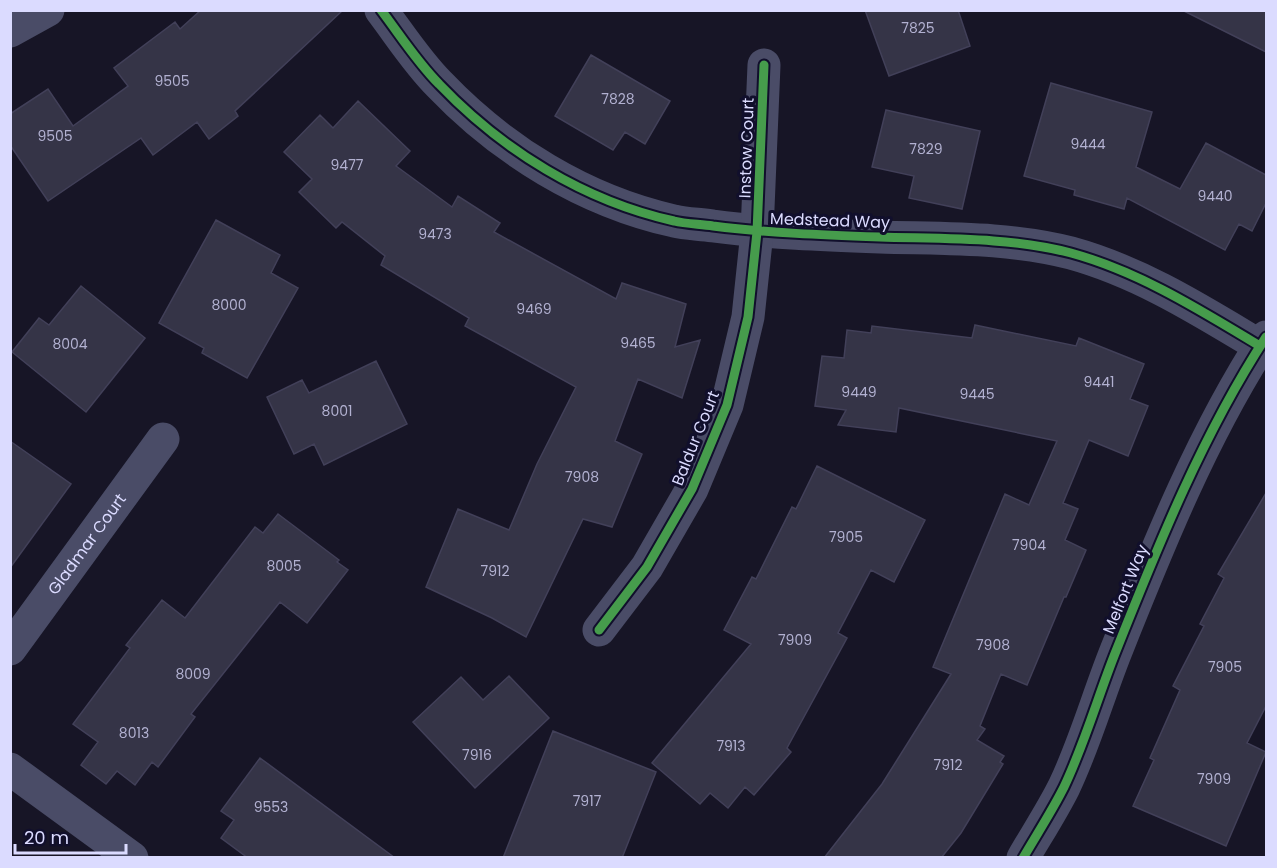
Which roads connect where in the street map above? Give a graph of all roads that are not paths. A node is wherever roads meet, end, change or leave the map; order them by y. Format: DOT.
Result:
graph roads {
  1 [pos="48,10"];
  2 [pos="381,10"];
  3 [pos="10,31"];
  4 [pos="764,64"];
  5 [pos="757,232"];
  6 [pos="1263,341"];
  7 [pos="163,439"];
  8 [pos="599,630"];
  9 [pos="10,649"];
  10 [pos="10,769"];
  11 [pos="132,858"];
  12 [pos="1023,858"];
  1 -- 3 [label="street"];
  2 -- 5 [label="street, Medstead Way"];
  4 -- 5 [label="street, Instow Court"];
  5 -- 6 [label="street, Medstead Way"];
  5 -- 8 [label="street, Baldur Court"];
  6 -- 12 [label="street, Melfort Way"];
  7 -- 9 [label="street, Gladmar Court"];
  10 -- 11 [label="street"];
}
